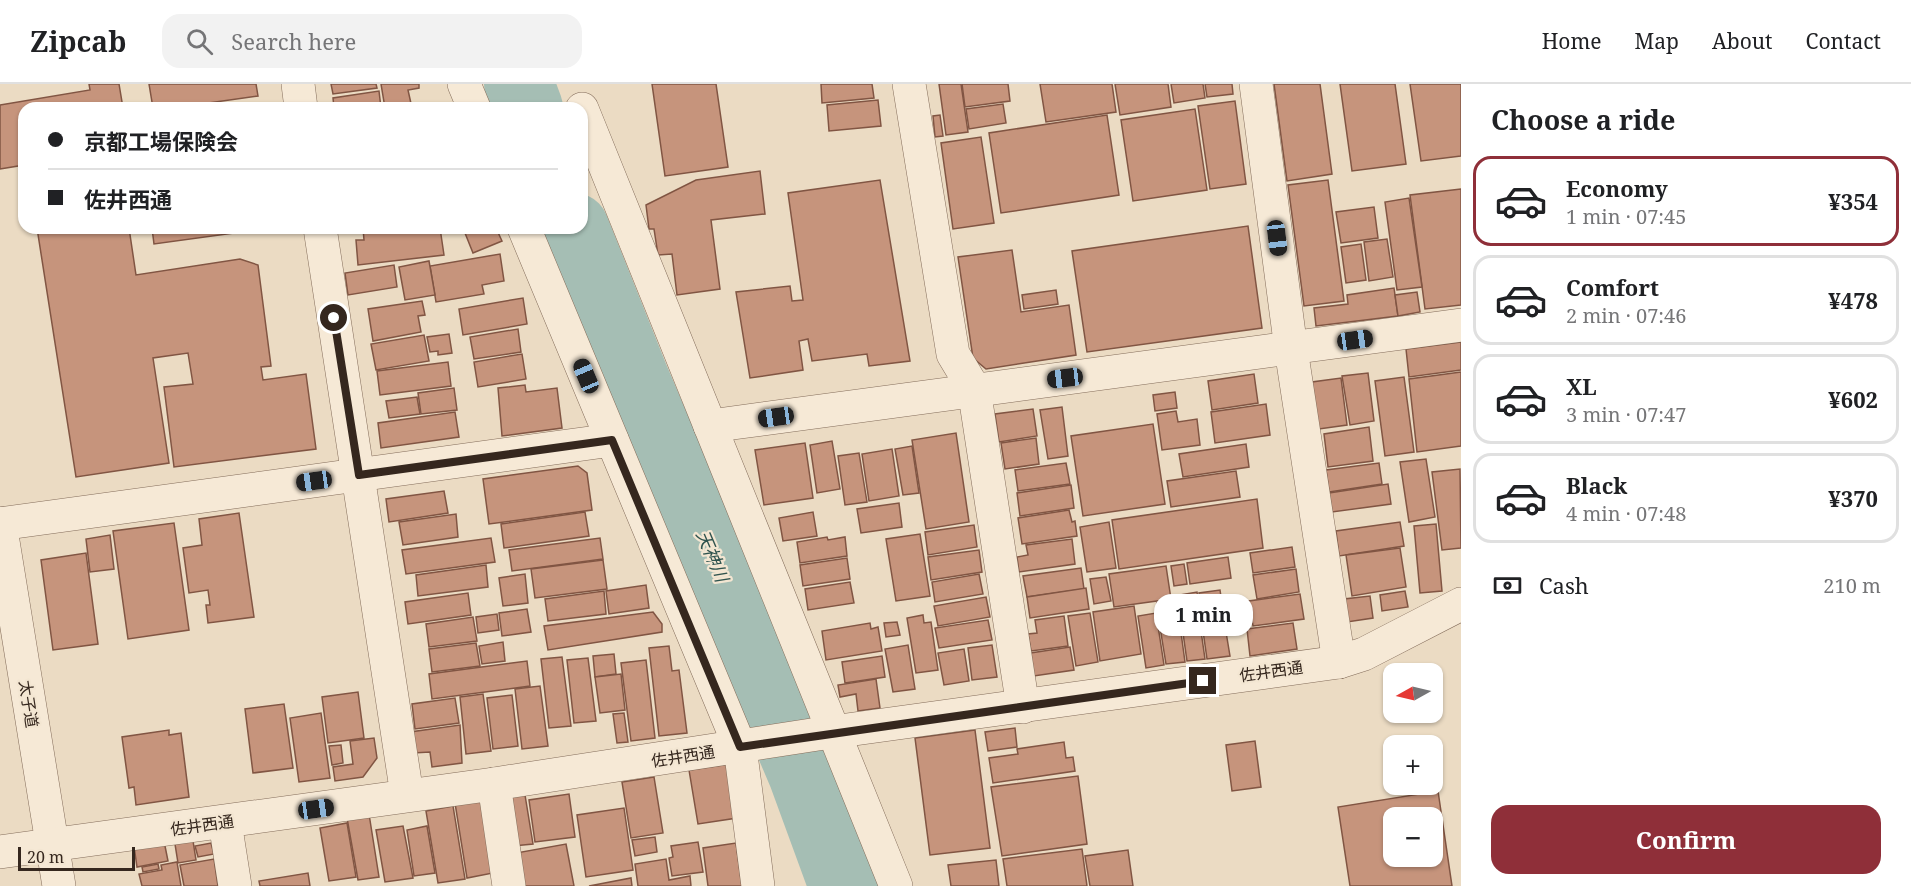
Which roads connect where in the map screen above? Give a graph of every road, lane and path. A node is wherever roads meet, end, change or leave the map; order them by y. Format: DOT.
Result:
graph roads {
  1 [pos="298,84"];
  2 [pos="464,84"];
  3 [pos="572,84"];
  4 [pos="909,84"];
  5 [pos="1256,84"];
  6 [pos="300,102"];
  7 [pos="472,102"];
  8 [pos="580,102"];
  9 [pos="588,123"];
  10 [pos="321,234"];
  11 [pos="526,234"];
  12 [pos="1461,325"];
  13 [pos="1291,349"];
  14 [pos="974,389"];
  15 [pos="710,426"];
  16 [pos="612,440"];
  17 [pos="359,475"];
  18 [pos="0,524"];
  19 [pos="1461,604"];
  20 [pos="1339,662"];
  21 [pos="1023,706"];
  22 [pos="823,734"];
  23 [pos="740,747"];
  24 [pos="494,784"];
  25 [pos="407,795"];
  26 [pos="225,822"];
  27 [pos="53,845"];
  28 [pos="0,852"];
  29 [pos="59,886"];
  30 [pos="235,886"];
  31 [pos="509,886"];
  32 [pos="758,886"];
  33 [pos="896,886"];
  1 -- 6 [label="street"];
  2 -- 7 [label="street"];
  3 -- 8 [label="street"];
  4 -- 14 [label="street"];
  5 -- 13 [label="street"];
  9 -- 15 [label="street"];
  10 -- 17 [label="street"];
  11 -- 16 [label="street"];
  12 -- 13 [label="street"];
  13 -- 14 [label="street"];
  13 -- 20 [label="street"];
  14 -- 15 [label="street"];
  14 -- 21 [label="street"];
  15 -- 22 [label="street"];
  16 -- 17 [label="street"];
  16 -- 23 [label="street"];
  17 -- 18 [label="street"];
  17 -- 25 [label="street"];
  18 -- 27 [label="street, 太子道"];
  19 -- 20 [label="street, 佐井西通"];
  20 -- 21 [label="street, 佐井西通"];
  21 -- 22 [label="street, 佐井西通"];
  22 -- 23 [label="street, 佐井西通"];
  22 -- 33 [label="street"];
  23 -- 24 [label="street, 佐井西通"];
  23 -- 32 [label="street"];
  24 -- 25 [label="street, 佐井西通"];
  24 -- 31 [label="street"];
  25 -- 26 [label="street, 佐井西通"];
  26 -- 27 [label="street, 佐井西通"];
  26 -- 30 [label="street"];
  27 -- 28 [label="street, 佐井西通"];
  27 -- 29 [label="street, 太子道"];
}
